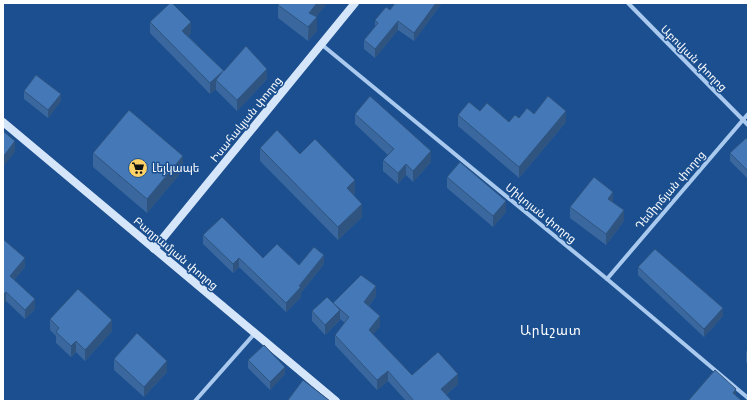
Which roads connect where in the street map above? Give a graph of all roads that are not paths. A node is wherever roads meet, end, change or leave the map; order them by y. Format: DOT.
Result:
graph roads {
  1 [pos="355,3"];
  2 [pos="628,3"];
  3 [pos="321,44"];
  4 [pos="748,114"];
  5 [pos="743,120"];
  6 [pos="3,122"];
  7 [pos="748,125"];
  8 [pos="154,249"];
  9 [pos="607,279"];
  10 [pos="255,333"];
  11 [pos="748,398"];
  12 [pos="195,401"];
  13 [pos="336,401"];
  1 -- 3 [label="main road, Իսահակյան փողոց"];
  2 -- 5 [label="street, Աբովյան փողոց"];
  3 -- 8 [label="main road, Իսահակյան փողոց"];
  3 -- 9 [label="street, Միկոյան փողոց"];
  4 -- 5 [label="street, Դեմիրճյան փողոց"];
  5 -- 7 [label="street, Աբովյան փողոց"];
  5 -- 9 [label="street, Դեմիրճյան փողոց"];
  6 -- 8 [label="main road, Բաղրամյան փողոց"];
  8 -- 10 [label="main road, Բաղրամյան փողոց"];
  9 -- 11 [label="street, Միկոյան փողոց"];
  10 -- 12 [label="street"];
  10 -- 13 [label="main road, Բաղրամյան փողոց"];
}
